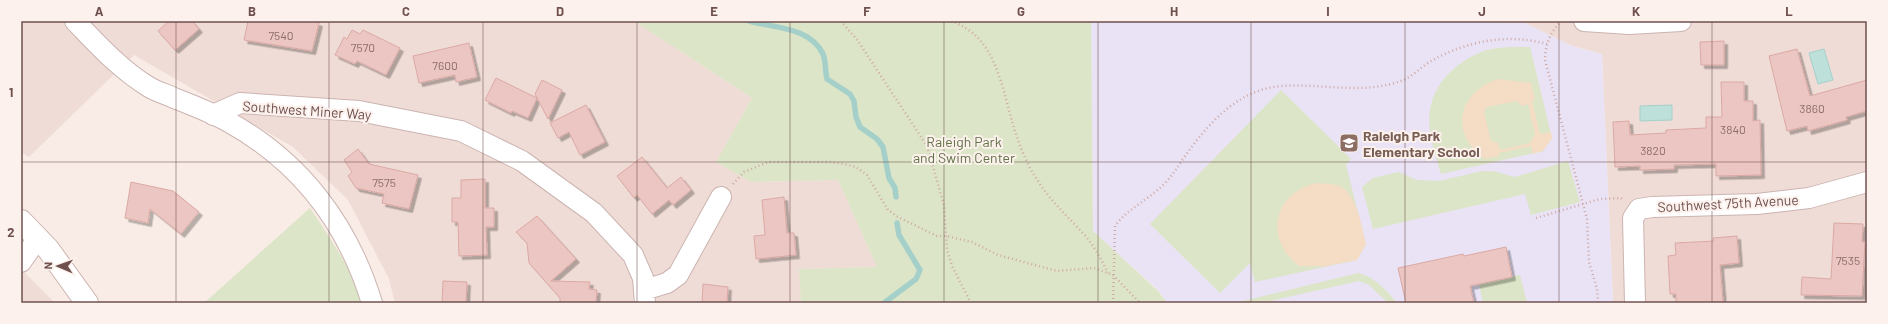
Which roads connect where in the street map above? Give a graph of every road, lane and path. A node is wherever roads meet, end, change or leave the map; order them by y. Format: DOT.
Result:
graph roads {
  1 [pos="75,21"];
  2 [pos="841,21"];
  3 [pos="951,21"];
  4 [pos="1562,21"];
  5 [pos="1584,21"];
  6 [pos="1681,21"];
  7 [pos="1547,44"];
  8 [pos="213,115"];
  9 [pos="1867,182"];
  10 [pos="721,197"];
  11 [pos="1583,205"];
  12 [pos="1635,212"];
  13 [pos="1536,218"];
  14 [pos="21,220"];
  15 [pos="946,236"];
  16 [pos="38,238"];
  17 [pos="21,262"];
  18 [pos="1108,273"];
  19 [pos="1113,275"];
  20 [pos="644,297"];
  21 [pos="87,303"];
  22 [pos="372,303"];
  23 [pos="971,303"];
  24 [pos="1113,303"];
  25 [pos="1140,303"];
  26 [pos="1598,303"];
  27 [pos="1635,303"];
  1 -- 8 [label="street"];
  2 -- 15 [label="path"];
  3 -- 18 [label="path"];
  4 -- 7 [label="path"];
  5 -- 6 [label="street"];
  7 -- 11 [label="path"];
  7 -- 19 [label="path"];
  8 -- 20 [label="street, Southwest Miner Way"];
  8 -- 22 [label="street"];
  9 -- 12 [label="street, Southwest 75th Avenue"];
  10 -- 15 [label="path"];
  10 -- 20 [label="street, Southwest Miner Way"];
  11 -- 12 [label="path"];
  11 -- 13 [label="path"];
  11 -- 26 [label="path"];
  12 -- 27 [label="street"];
  14 -- 16 [label="main road"];
  15 -- 18 [label="path"];
  15 -- 23 [label="path"];
  16 -- 17 [label="street"];
  16 -- 21 [label="main road"];
  18 -- 19 [label="path"];
  19 -- 24 [label="path"];
  19 -- 25 [label="path"];
}
